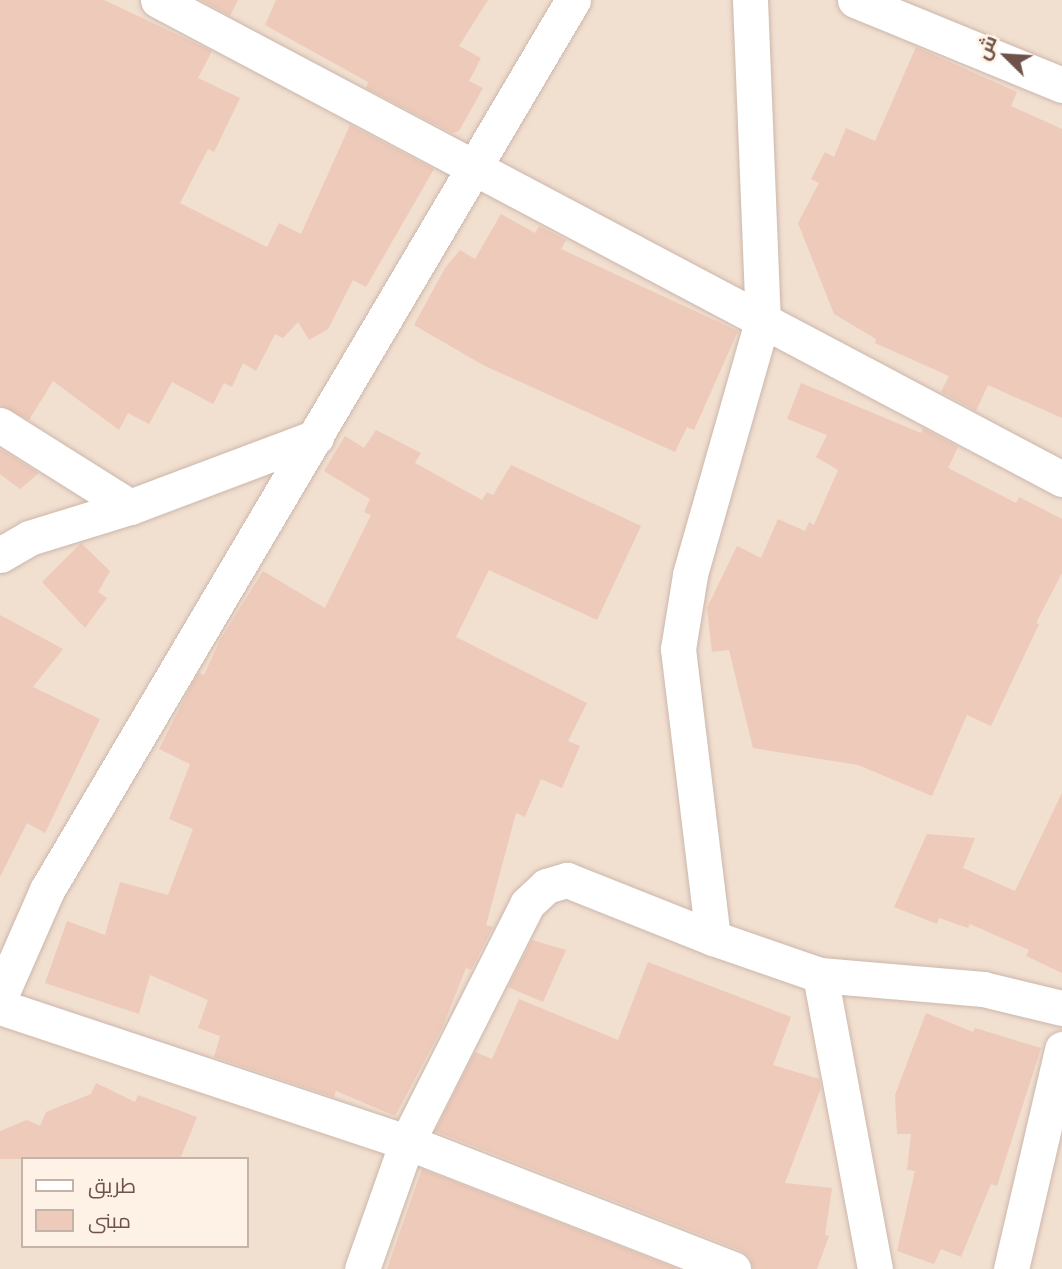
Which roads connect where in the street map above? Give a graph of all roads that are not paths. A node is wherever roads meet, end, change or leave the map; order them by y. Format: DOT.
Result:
graph roads {
  1 [pos="158,0"];
  2 [pos="573,0"];
  3 [pos="750,0"];
  4 [pos="855,0"];
  5 [pos="1062,85"];
  6 [pos="476,166"];
  7 [pos="763,318"];
  8 [pos="0,425"];
  9 [pos="316,437"];
  10 [pos="1062,479"];
  11 [pos="130,507"];
  12 [pos="0,555"];
  13 [pos="713,938"];
  14 [pos="820,975"];
  15 [pos="0,997"];
  16 [pos="0,1007"];
  17 [pos="1062,1008"];
  18 [pos="1062,1049"];
  19 [pos="407,1142"];
  20 [pos="362,1269"];
  21 [pos="733,1269"];
  22 [pos="875,1269"];
  23 [pos="1011,1269"];
  1 -- 6 [label="street"];
  2 -- 6 [label="street"];
  3 -- 7 [label="street"];
  4 -- 5 [label="street"];
  6 -- 7 [label="street"];
  6 -- 9 [label="street"];
  7 -- 10 [label="street"];
  7 -- 13 [label="street"];
  8 -- 11 [label="street"];
  9 -- 11 [label="street"];
  9 -- 15 [label="street"];
  11 -- 12 [label="street"];
  13 -- 14 [label="street"];
  13 -- 19 [label="street"];
  14 -- 17 [label="street"];
  14 -- 22 [label="street"];
  16 -- 19 [label="street"];
  18 -- 23 [label="street"];
  19 -- 20 [label="street"];
  19 -- 21 [label="street"];
}
